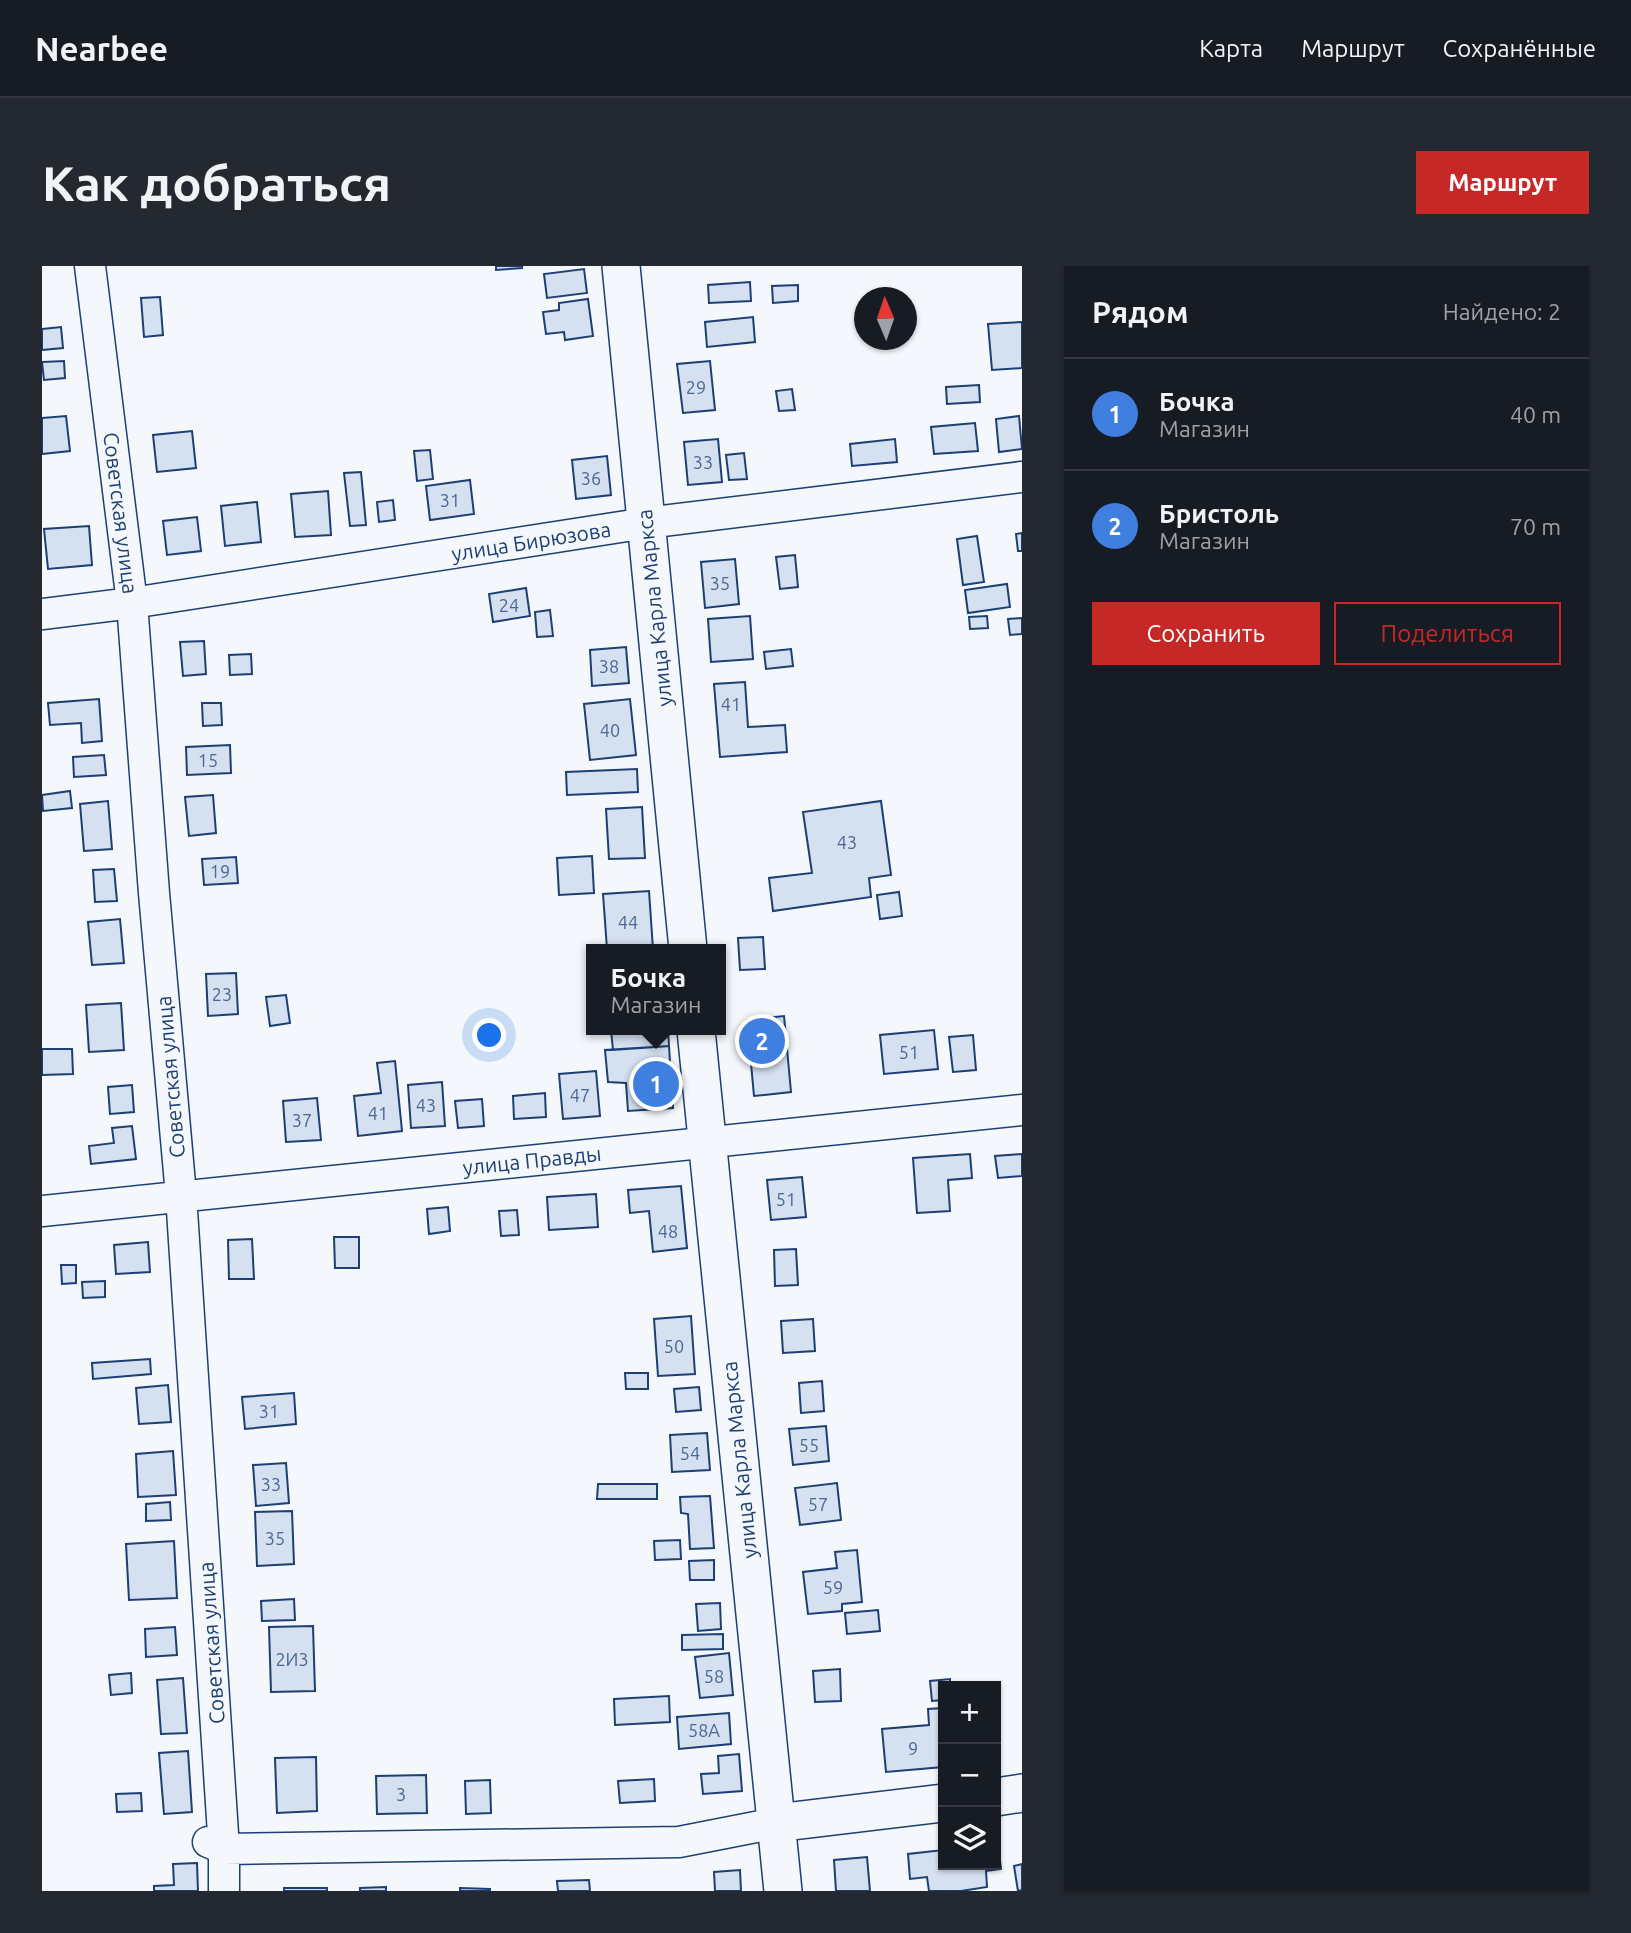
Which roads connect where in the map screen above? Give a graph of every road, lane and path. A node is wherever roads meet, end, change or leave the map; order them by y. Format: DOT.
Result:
graph roads {
  1 [pos="90,266"];
  2 [pos="621,266"];
  3 [pos="1022,477"];
  4 [pos="646,523"];
  5 [pos="132,603"];
  6 [pos="42,614"];
  7 [pos="688,944"];
  8 [pos="696,1035"];
  9 [pos="1022,1110"];
  10 [pos="707,1143"];
  11 [pos="181,1195"];
  12 [pos="42,1211"];
  13 [pos="1022,1793"];
  14 [pos="1001,1796"];
  15 [pos="938,1804"];
  16 [pos="776,1823"];
  17 [pos="214,1845"];
  18 [pos="225,1891"];
  19 [pos="783,1891"];
  1 -- 5 [label="street, Советская улица"];
  2 -- 4 [label="main road, улица Карла Маркса"];
  3 -- 4 [label="street, улица Бирюзова"];
  4 -- 5 [label="street, улица Бирюзова"];
  4 -- 7 [label="main road, улица Карла Маркса"];
  5 -- 6 [label="street, улица Бирюзова"];
  5 -- 11 [label="street, Советская улица"];
  8 -- 10 [label="main road, улица Карла Маркса"];
  9 -- 10 [label="street, улица Правды"];
  10 -- 11 [label="street, улица Правды"];
  10 -- 16 [label="main road, улица Карла Маркса"];
  11 -- 12 [label="street, улица Правды"];
  11 -- 17 [label="street, Советская улица"];
  13 -- 14 [label="main road"];
  15 -- 16 [label="main road"];
  16 -- 17 [label="street"];
  16 -- 19 [label="main road, улица Карла Маркса"];
  17 -- 18 [label="street, Советская улица"];
}
